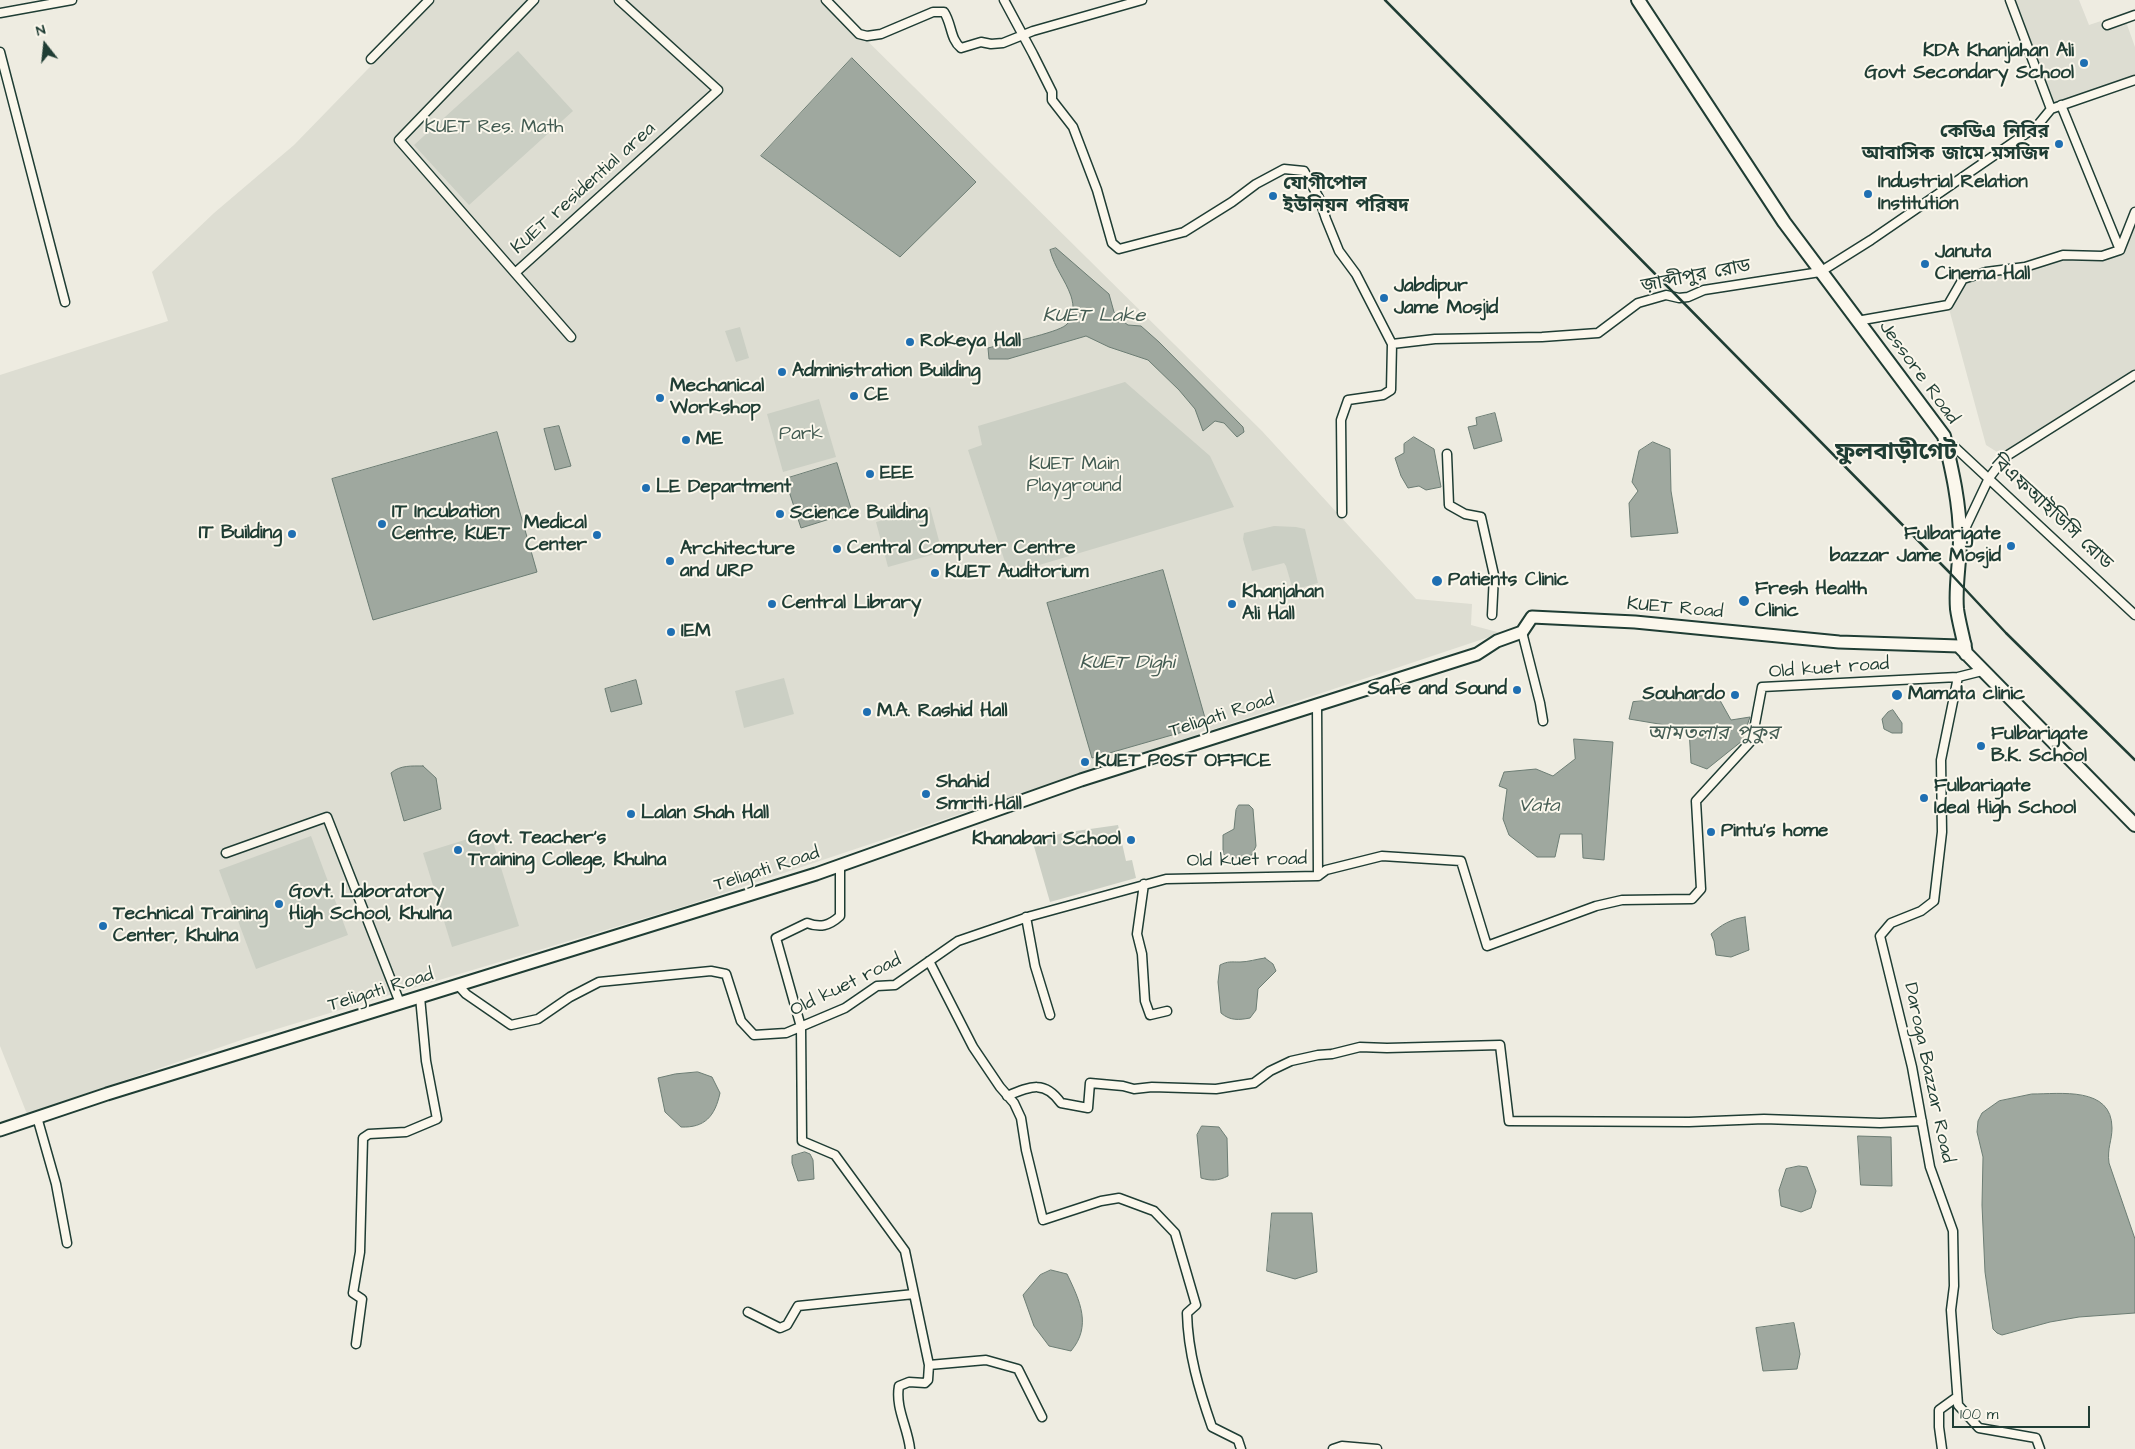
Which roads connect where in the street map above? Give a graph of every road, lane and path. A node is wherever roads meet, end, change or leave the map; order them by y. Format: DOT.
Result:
graph roads {
  1 [pos="72,0"];
  2 [pos="428,0"];
  3 [pos="534,0"];
  4 [pos="619,0"];
  5 [pos="826,0"];
  6 [pos="1004,0"];
  7 [pos="1142,0"];
  8 [pos="1638,0"];
  9 [pos="2010,0"];
  10 [pos="0,13"];
  11 [pos="2135,15"];
  12 [pos="2107,25"];
  13 [pos="1023,35"];
  14 [pos="0,52"];
  15 [pos="371,58"];
  16 [pos="2135,80"];
  17 [pos="2061,105"];
  18 [pos="2051,109"];
  19 [pos="2135,212"];
  20 [pos="2120,250"];
  21 [pos="1820,272"];
  22 [pos="515,273"];
  23 [pos="65,302"];
  24 [pos="1857,321"];
  25 [pos="570,338"];
  26 [pos="1392,344"];
  27 [pos="2135,375"];
  28 [pos="1944,436"];
  29 [pos="1447,454"];
  30 [pos="1990,478"];
  31 [pos="1342,513"];
  32 [pos="1957,544"];
  33 [pos="1492,615"];
  34 [pos="2135,615"];
  35 [pos="1522,632"];
  36 [pos="1963,648"];
  37 [pos="1982,671"];
  38 [pos="1958,677"];
  39 [pos="1317,704"];
  40 [pos="1542,721"];
  41 [pos="2135,825"];
  42 [pos="226,854"];
  43 [pos="840,866"];
  44 [pos="1318,876"];
  45 [pos="1144,884"];
  46 [pos="1026,917"];
  47 [pos="929,961"];
  48 [pos="458,985"];
  49 [pos="420,997"];
  50 [pos="400,1003"];
  51 [pos="1167,1011"];
  52 [pos="1050,1015"];
  53 [pos="801,1026"];
  54 [pos="1008,1096"];
  55 [pos="37,1117"];
  56 [pos="1922,1122"];
  57 [pos="0,1130"];
  58 [pos="67,1243"];
  59 [pos="914,1294"];
  60 [pos="748,1312"];
  61 [pos="356,1344"];
  62 [pos="929,1365"];
  63 [pos="1957,1397"];
  64 [pos="1042,1417"];
  65 [pos="910,1449"];
  66 [pos="1241,1449"];
  67 [pos="1333,1449"];
  68 [pos="1377,1449"];
  69 [pos="1942,1449"];
  70 [pos="2040,1449"];
  1 -- 10 [label="street"];
  2 -- 15 [label="street"];
  3 -- 22 [label="street, KUET residential area"];
  4 -- 22 [label="street, KUET residential area"];
  5 -- 13 [label="street"];
  6 -- 13 [label="street"];
  7 -- 13 [label="street"];
  8 -- 21 [label="highway, Jessore Road"];
  9 -- 18 [label="street"];
  11 -- 12 [label="street"];
  13 -- 26 [label="street"];
  14 -- 23 [label="street"];
  16 -- 17 [label="street"];
  17 -- 18 [label="street"];
  17 -- 20 [label="street"];
  18 -- 21 [label="street"];
  19 -- 20 [label="street"];
  20 -- 24 [label="street"];
  21 -- 24 [label="highway, Jessore Road"];
  21 -- 26 [label="street, জ়াব্দীপুর রোড"];
  22 -- 25 [label="street"];
  24 -- 28 [label="highway, Jessore Road"];
  26 -- 31 [label="street"];
  27 -- 30 [label="street"];
  28 -- 30 [label="street, বিএফআইডিসি রোড"];
  28 -- 32 [label="highway, Jessore Road"];
  29 -- 33 [label="street"];
  30 -- 32 [label="street"];
  30 -- 34 [label="street, বিএফআইডিসি রোড"];
  32 -- 36 [label="highway, Jessore Road"];
  35 -- 36 [label="main road, KUET Road"];
  35 -- 39 [label="main road, Teligati Road"];
  35 -- 40 [label="street"];
  36 -- 37 [label="highway"];
  37 -- 38 [label="street, Old kuet road"];
  37 -- 41 [label="highway"];
  38 -- 44 [label="street, Old kuet road"];
  38 -- 56 [label="street, Daroga Bazzar Road"];
  39 -- 43 [label="main road, Teligati Road"];
  39 -- 44 [label="street"];
  42 -- 50 [label="street"];
  43 -- 48 [label="main road, Teligati Road"];
  43 -- 53 [label="street"];
  44 -- 45 [label="street, Old kuet road"];
  45 -- 46 [label="street, Old kuet road"];
  45 -- 51 [label="street"];
  46 -- 47 [label="street, Old kuet road"];
  46 -- 52 [label="street"];
  47 -- 53 [label="street, Old kuet road"];
  47 -- 54 [label="street"];
  48 -- 49 [label="main road, Teligati Road"];
  48 -- 53 [label="street, Old kuet road"];
  49 -- 50 [label="main road, Teligati Road"];
  49 -- 61 [label="street"];
  50 -- 55 [label="main road, Teligati Road"];
  53 -- 59 [label="street"];
  54 -- 56 [label="street"];
  54 -- 66 [label="street"];
  55 -- 57 [label="main road, Teligati Road"];
  55 -- 58 [label="street"];
  56 -- 63 [label="street, Daroga Bazzar Road"];
  59 -- 60 [label="street"];
  59 -- 62 [label="street"];
  62 -- 64 [label="street"];
  62 -- 65 [label="street"];
  63 -- 69 [label="street"];
  63 -- 70 [label="street, Daroga Bazzar Road"];
  67 -- 68 [label="street"];
}
